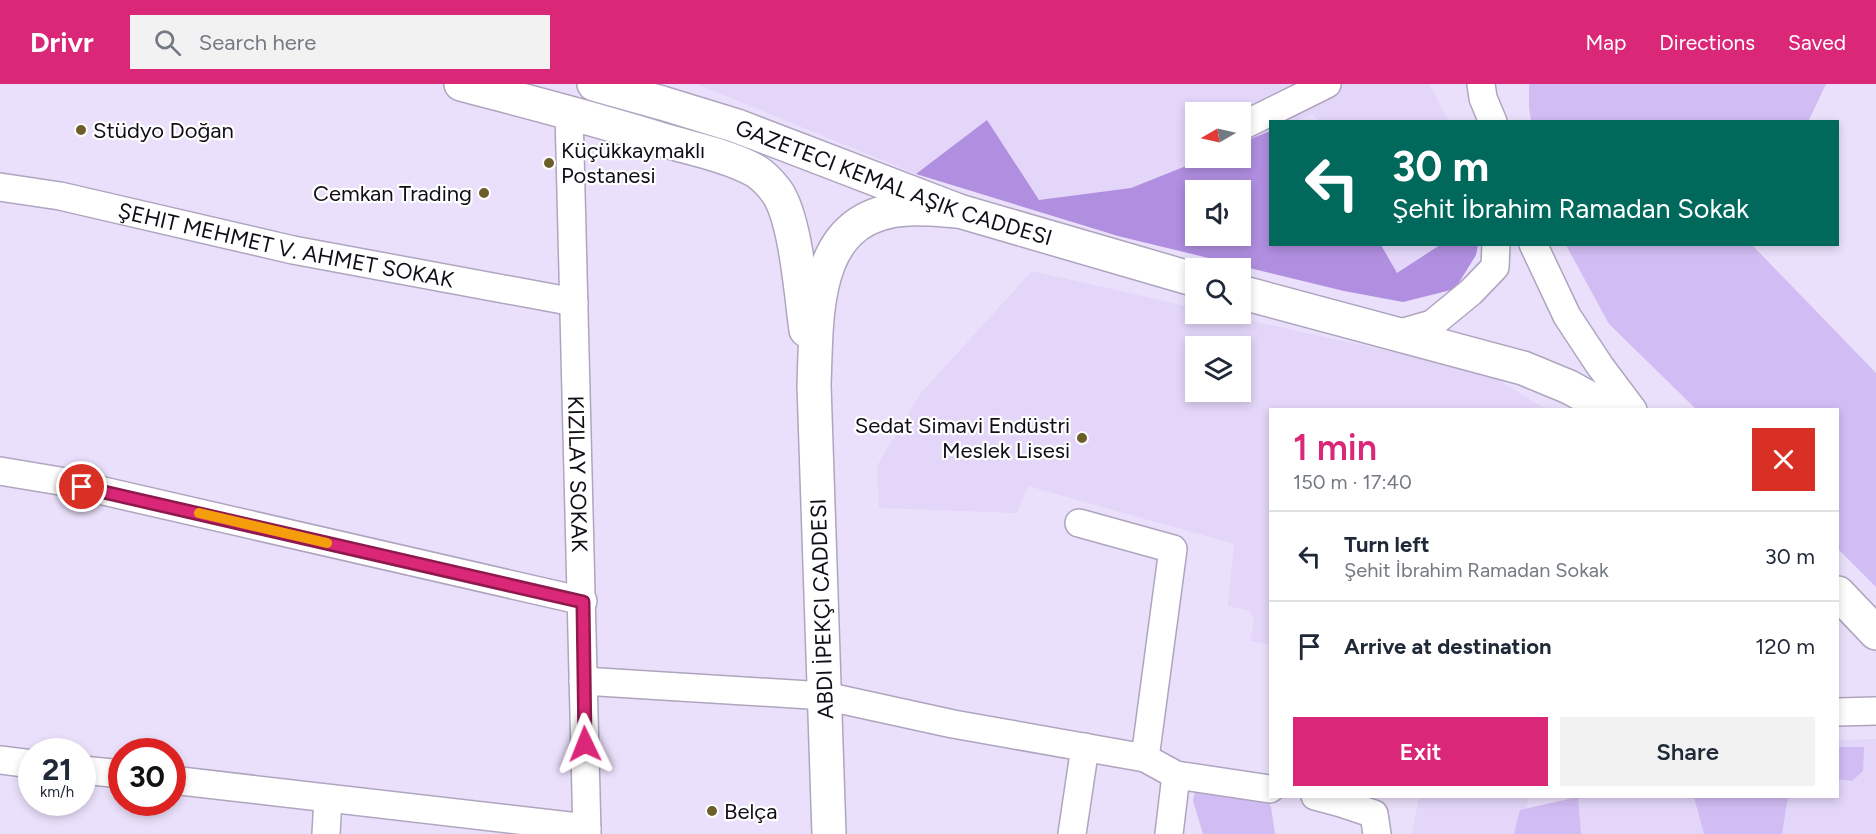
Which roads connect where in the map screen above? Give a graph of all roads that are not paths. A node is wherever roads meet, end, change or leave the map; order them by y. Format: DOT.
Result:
graph roads {
  1 [pos="461,84"];
  2 [pos="594,84"];
  3 [pos="1327,84"];
  4 [pos="569,112"];
  5 [pos="1251,122"];
  6 [pos="0,187"];
  7 [pos="959,211"];
  8 [pos="1496,246"];
  9 [pos="1534,246"];
  10 [pos="1185,277"];
  11 [pos="1251,295"];
  12 [pos="574,302"];
  13 [pos="1394,335"];
  14 [pos="814,385"];
  15 [pos="1607,408"];
  16 [pos="1632,408"];
  17 [pos="0,471"];
  18 [pos="1079,523"];
  19 [pos="1839,594"];
  20 [pos="583,602"];
  21 [pos="1876,633"];
  22 [pos="583,681"];
  23 [pos="825,696"];
  24 [pos="1876,711"];
  25 [pos="1839,712"];
  26 [pos="1085,747"];
  27 [pos="1145,758"];
  28 [pos="0,760"];
  29 [pos="18,762"];
  30 [pos="1176,775"];
  31 [pos="186,782"];
  32 [pos="1269,789"];
  33 [pos="1324,798"];
  34 [pos="328,799"];
  35 [pos="1375,824"];
  36 [pos="587,831"];
  37 [pos="326,834"];
  38 [pos="830,834"];
  39 [pos="1072,834"];
  40 [pos="1169,834"];
  1 -- 4 [label="main road, ABDI İPEKÇI CADDESI"];
  2 -- 7 [label="main road"];
  3 -- 5 [label="street"];
  4 -- 12 [label="street"];
  4 -- 14 [label="main road, ABDI İPEKÇI CADDESI"];
  6 -- 12 [label="street, ŞEHIT MEHMET V. AHMET SOKAK"];
  7 -- 10 [label="main road"];
  7 -- 14 [label="main road, ABDI İPEKÇI CADDESI"];
  8 -- 13 [label="street"];
  9 -- 16 [label="street"];
  11 -- 13 [label="main road"];
  12 -- 20 [label="street"];
  13 -- 15 [label="main road"];
  14 -- 23 [label="main road, ABDI İPEKÇI CADDESI"];
  17 -- 20 [label="street"];
  18 -- 27 [label="street"];
  19 -- 21 [label="main road"];
  20 -- 22 [label="street"];
  22 -- 23 [label="street"];
  22 -- 36 [label="street"];
  23 -- 26 [label="street"];
  23 -- 38 [label="main road, ABDI İPEKÇI CADDESI"];
  24 -- 25 [label="street"];
  26 -- 27 [label="street"];
  26 -- 39 [label="street"];
  27 -- 30 [label="street"];
  28 -- 29 [label="street"];
  30 -- 32 [label="street"];
  30 -- 40 [label="street"];
  31 -- 34 [label="street"];
  33 -- 35 [label="street"];
  34 -- 36 [label="street"];
  34 -- 37 [label="street"];
}
